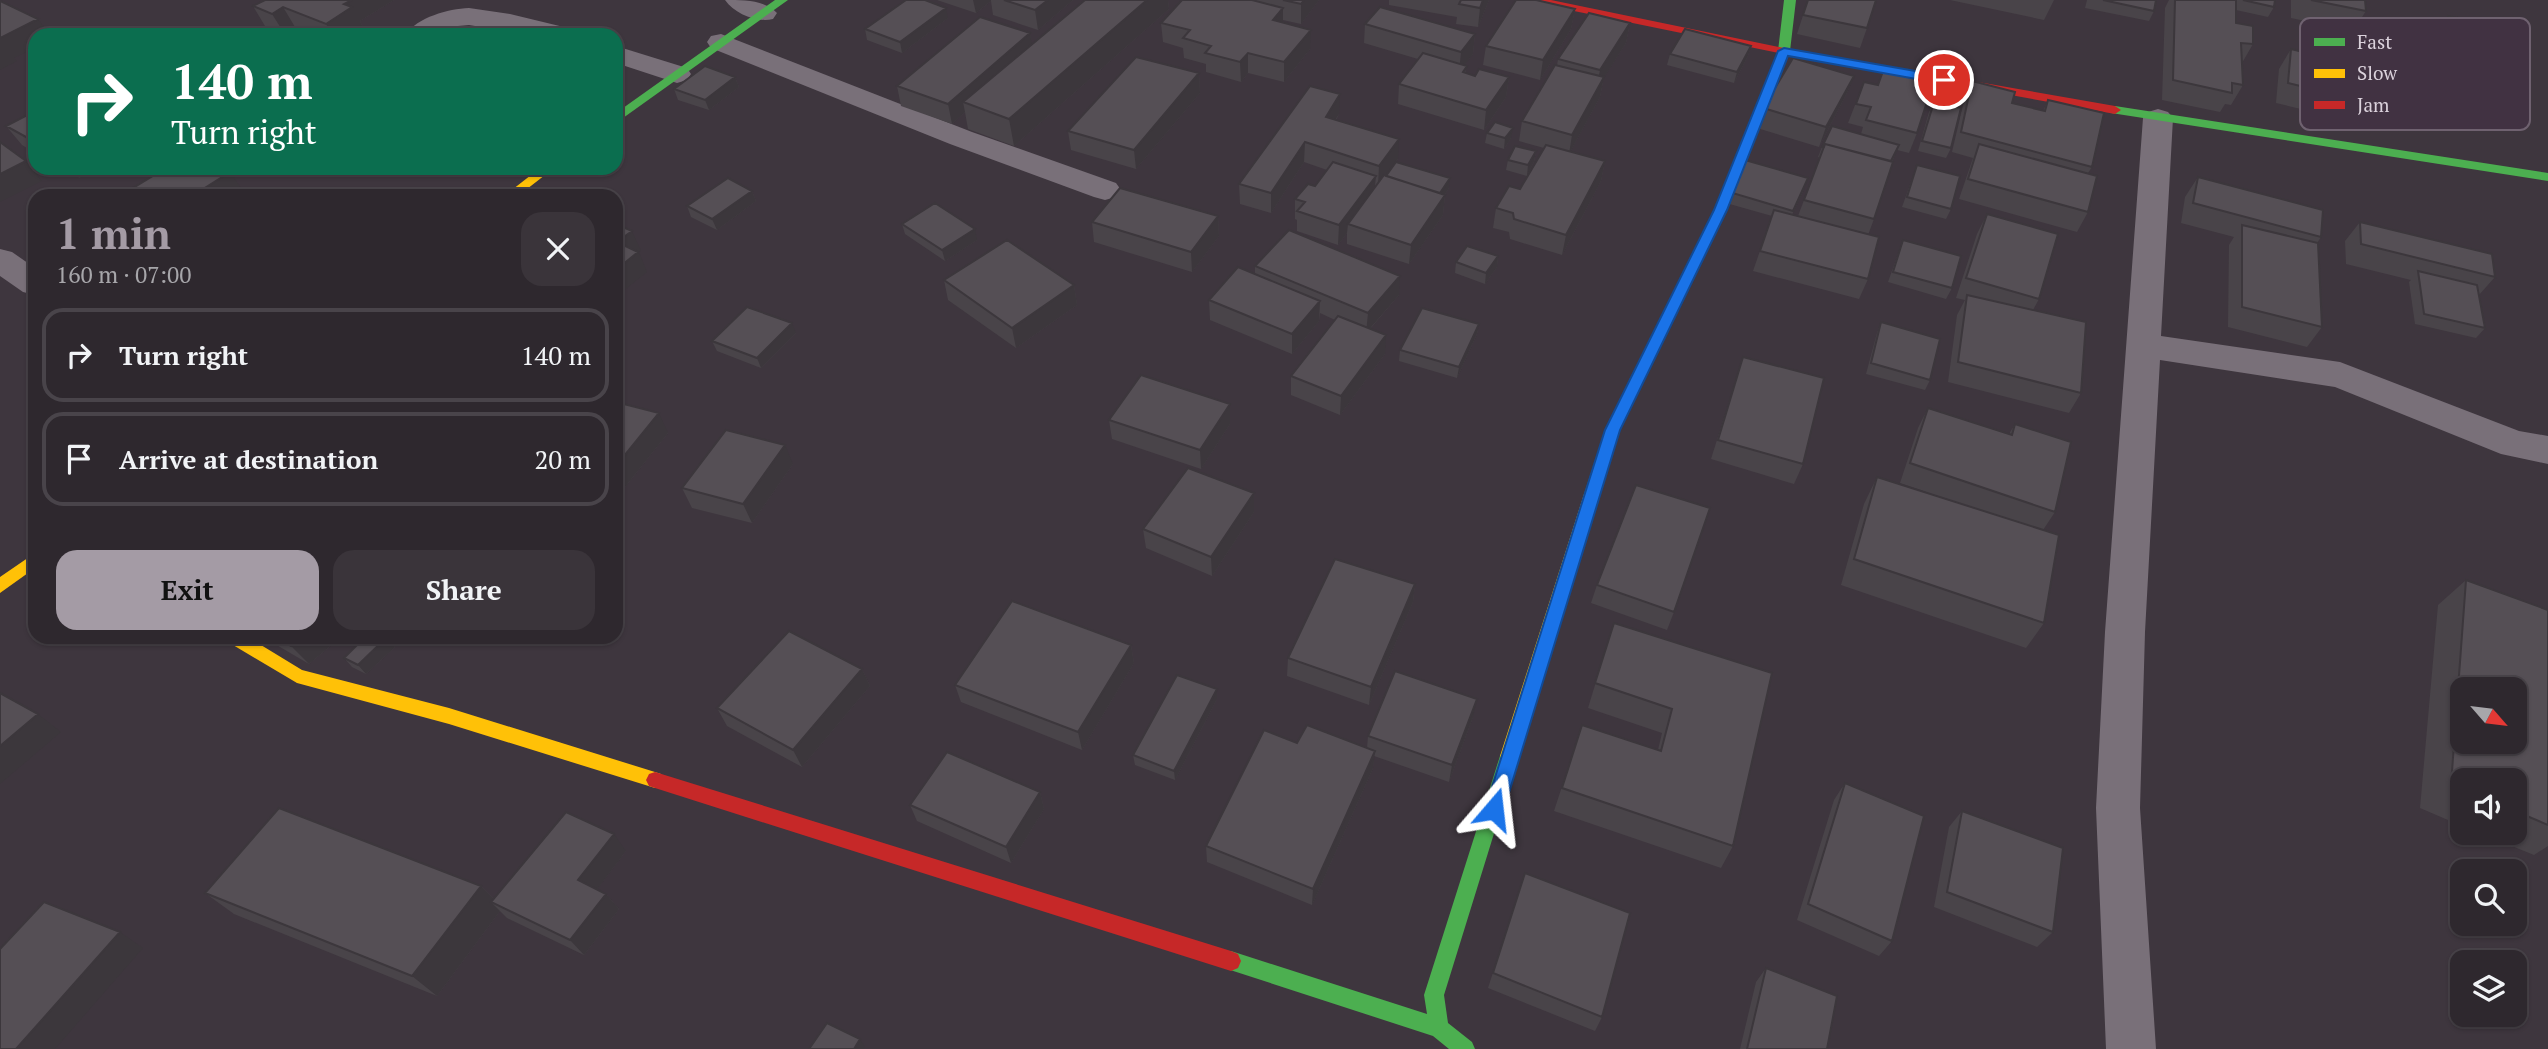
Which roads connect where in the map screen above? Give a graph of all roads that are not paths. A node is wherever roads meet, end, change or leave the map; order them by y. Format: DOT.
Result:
graph roads {
  1 [pos="739,0"];
  2 [pos="1535,0"];
  3 [pos="1790,0"];
  4 [pos="772,6"];
  5 [pos="431,28"];
  6 [pos="527,28"];
  7 [pos="721,42"];
  8 [pos="1784,51"];
  9 [pos="623,56"];
  10 [pos="677,75"];
  11 [pos="623,114"];
  12 [pos="2158,118"];
  13 [pos="538,175"];
  14 [pos="2548,177"];
  15 [pos="520,189"];
  16 [pos="1105,190"];
  17 [pos="2142,345"];
  18 [pos="2548,450"];
  19 [pos="28,564"];
  20 [pos="0,586"];
  21 [pos="245,644"];
  22 [pos="1440,1028"];
  23 [pos="1465,1049"];
  24 [pos="2131,1049"];
  1 -- 4 [label="street"];
  2 -- 8 [label="street"];
  3 -- 8 [label="street"];
  4 -- 7 [label="street"];
  5 -- 6 [label="street"];
  7 -- 10 [label="street"];
  7 -- 16 [label="street"];
  8 -- 12 [label="street"];
  8 -- 22 [label="street"];
  9 -- 10 [label="street"];
  10 -- 11 [label="street"];
  12 -- 14 [label="street"];
  12 -- 17 [label="street"];
  13 -- 15 [label="street"];
  17 -- 18 [label="street"];
  17 -- 24 [label="street"];
  19 -- 20 [label="street"];
  21 -- 22 [label="street"];
  22 -- 23 [label="street"];
}
